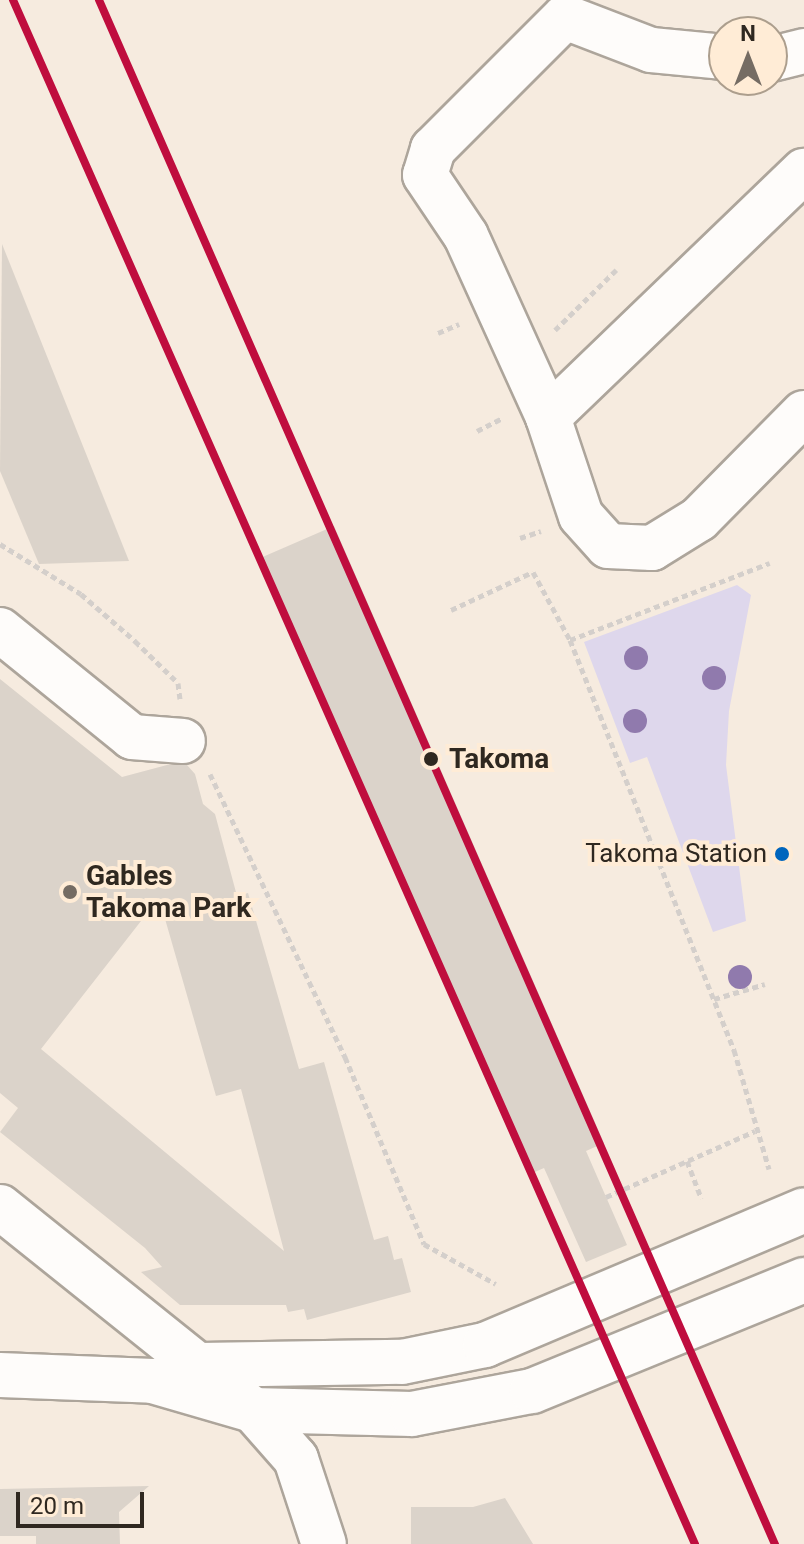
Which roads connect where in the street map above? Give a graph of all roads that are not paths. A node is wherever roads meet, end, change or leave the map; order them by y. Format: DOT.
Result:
graph roads {
  1 [pos="708,55"];
  2 [pos="804,171"];
  3 [pos="804,413"];
  4 [pos="528,417"];
  5 [pos="0,630"];
  6 [pos="183,741"];
  7 [pos="0,1207"];
  8 [pos="804,1210"];
  9 [pos="804,1280"];
  10 [pos="200,1365"];
  11 [pos="0,1375"];
  12 [pos="153,1381"];
  13 [pos="253,1410"];
  14 [pos="317,1535"];
  1 -- 4 [label="main road"];
  2 -- 4 [label="main road"];
  3 -- 4 [label="main road"];
  5 -- 6 [label="main road"];
  7 -- 10 [label="main road"];
  8 -- 10 [label="main road"];
  9 -- 13 [label="main road"];
  10 -- 12 [label="main road"];
  10 -- 13 [label="main road"];
  11 -- 12 [label="main road"];
  12 -- 13 [label="main road"];
  13 -- 14 [label="main road"];
}
